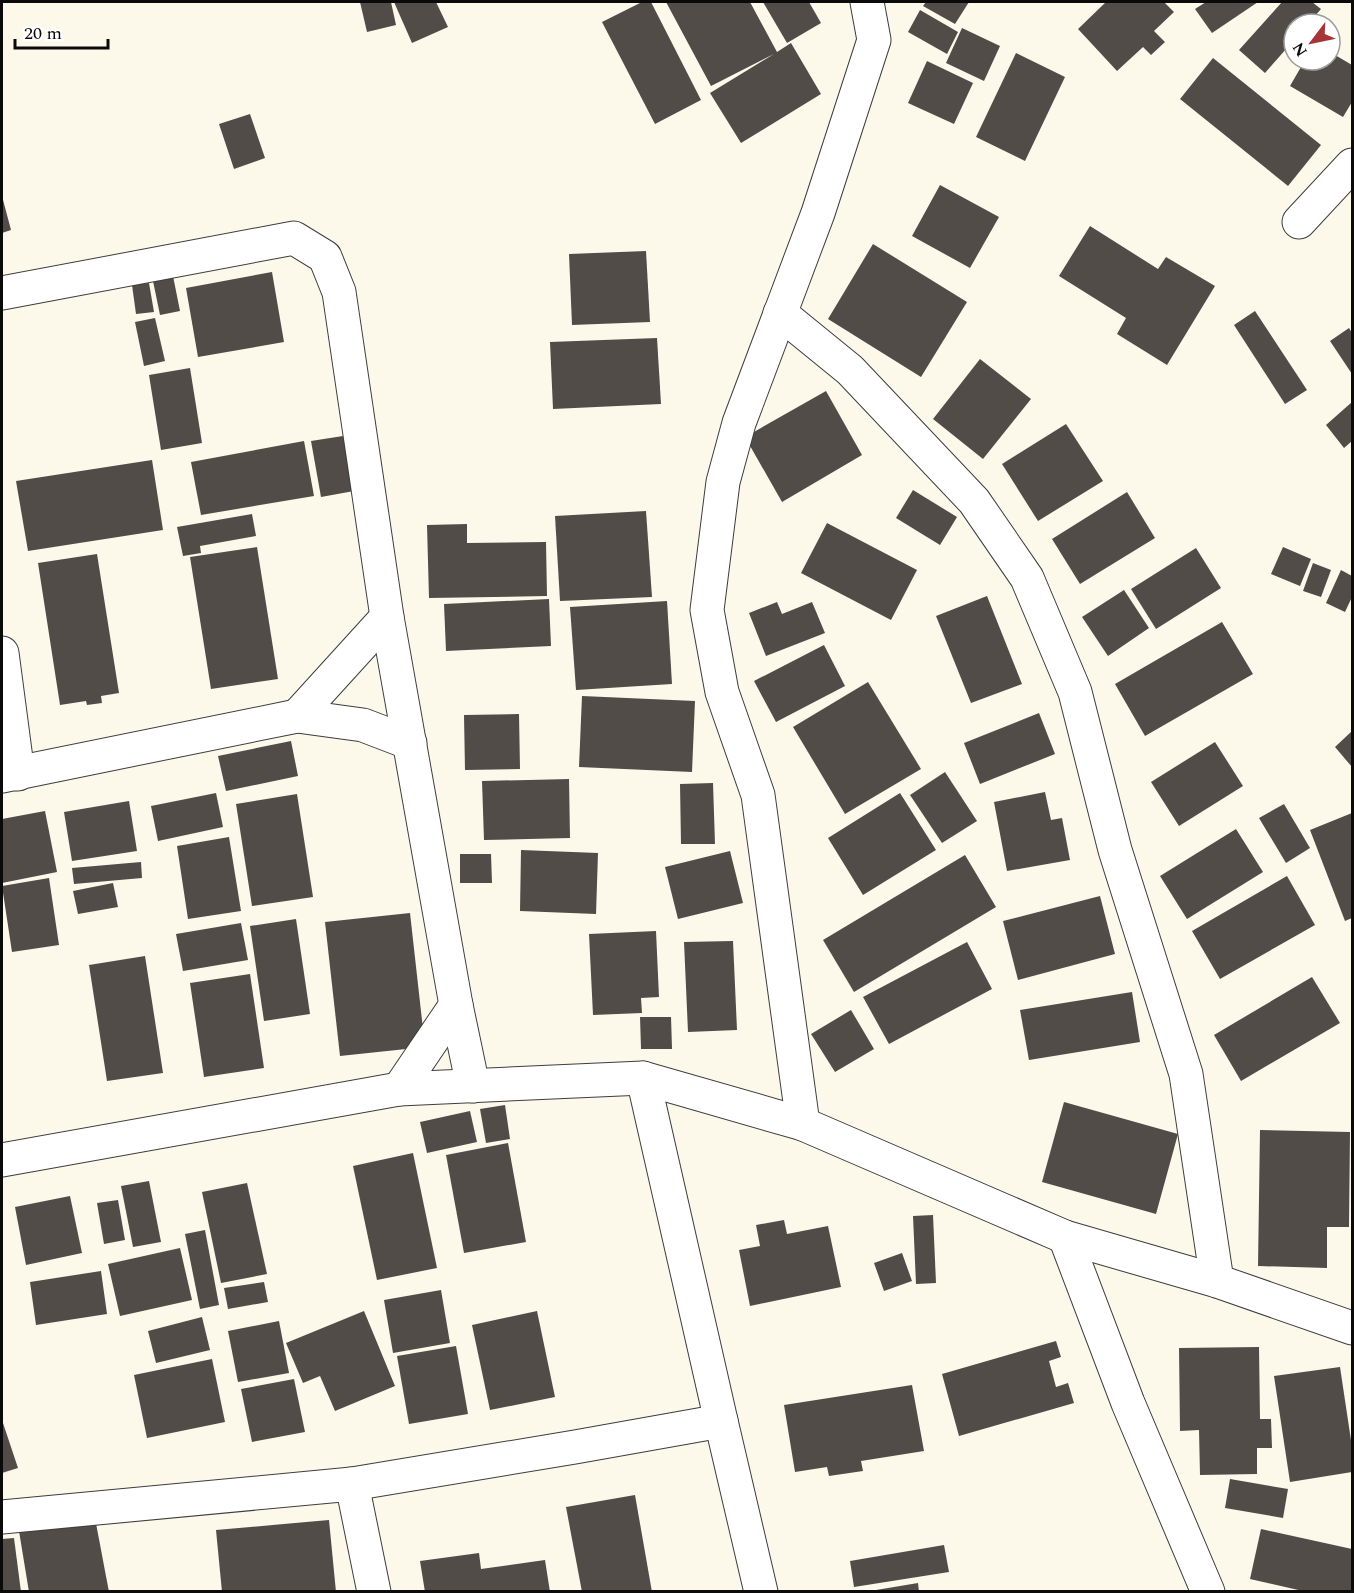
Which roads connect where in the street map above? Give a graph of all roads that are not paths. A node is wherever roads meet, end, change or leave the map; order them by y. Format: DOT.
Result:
graph roads {
  1 [pos="867,2"];
  2 [pos="1353,165"];
  3 [pos="1299,222"];
  4 [pos="2,293"];
  5 [pos="780,313"];
  6 [pos="387,617"];
  7 [pos="2,653"];
  8 [pos="297,716"];
  9 [pos="410,743"];
  10 [pos="10,775"];
  11 [pos="456,1005"];
  12 [pos="643,1078"];
  13 [pos="472,1086"];
  14 [pos="399,1089"];
  15 [pos="803,1124"];
  16 [pos="2,1160"];
  17 [pos="1065,1237"];
  18 [pos="1217,1281"];
  19 [pos="1353,1328"];
  20 [pos="721,1422"];
  21 [pos="352,1484"];
  22 [pos="2,1517"];
  23 [pos="374,1592"];
  24 [pos="761,1592"];
  25 [pos="1208,1592"];
  1 -- 5 [label="street"];
  2 -- 3 [label="street"];
  4 -- 6 [label="street"];
  5 -- 15 [label="street"];
  5 -- 18 [label="street"];
  6 -- 8 [label="street"];
  6 -- 9 [label="street"];
  7 -- 10 [label="street"];
  8 -- 9 [label="street"];
  8 -- 10 [label="street"];
  9 -- 11 [label="street"];
  11 -- 13 [label="street"];
  11 -- 14 [label="street"];
  12 -- 13 [label="street"];
  12 -- 15 [label="street"];
  12 -- 20 [label="street"];
  13 -- 14 [label="street"];
  14 -- 16 [label="street"];
  15 -- 17 [label="street"];
  17 -- 18 [label="street"];
  17 -- 25 [label="street"];
  18 -- 19 [label="street"];
  20 -- 21 [label="street"];
  20 -- 24 [label="street"];
  21 -- 22 [label="street"];
  21 -- 23 [label="street"];
}
